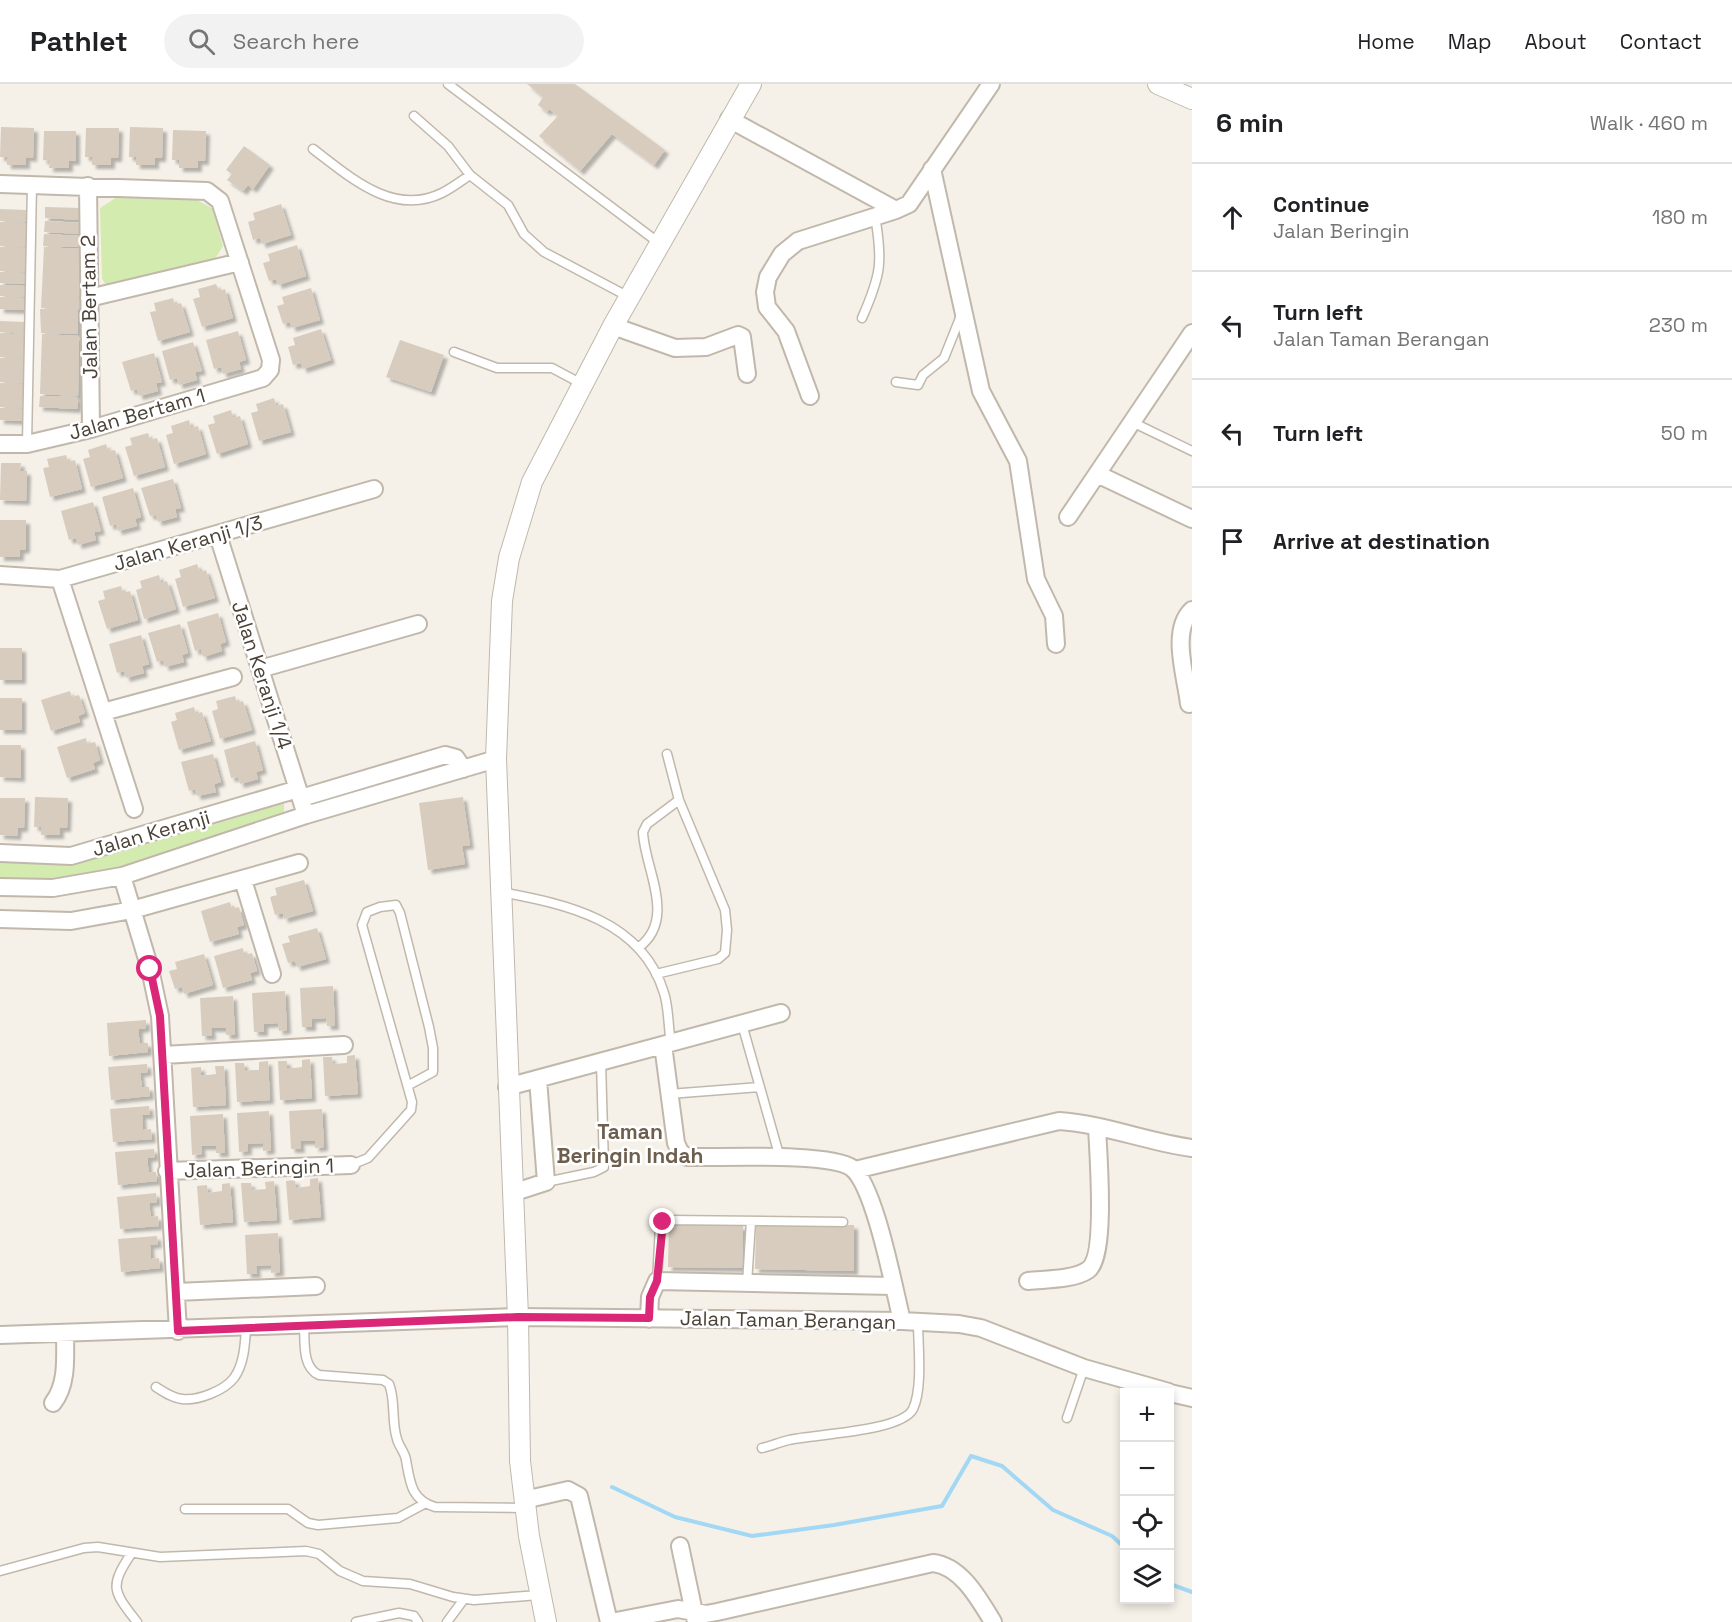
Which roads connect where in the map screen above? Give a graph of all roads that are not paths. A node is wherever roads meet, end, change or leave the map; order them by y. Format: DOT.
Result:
graph roads {
  1 [pos="448,84"];
  2 [pos="750,84"];
  3 [pos="991,84"];
  4 [pos="1158,84"];
  5 [pos="1192,99"];
  6 [pos="414,116"];
  7 [pos="729,120"];
  8 [pos="313,149"];
  9 [pos="932,169"];
  10 [pos="470,175"];
  11 [pos="0,184"];
  12 [pos="32,184"];
  13 [pos="88,186"];
  14 [pos="896,210"];
  15 [pos="875,216"];
  16 [pos="659,243"];
  17 [pos="240,262"];
  18 [pos="628,297"];
  19 [pos="89,298"];
  20 [pos="964,307"];
  21 [pos="862,318"];
  22 [pos="613,326"];
  23 [pos="1192,333"];
  24 [pos="454,351"];
  25 [pos="747,374"];
  26 [pos="896,382"];
  27 [pos="582,385"];
  28 [pos="810,396"];
  29 [pos="1132,422"];
  30 [pos="91,429"];
  31 [pos="0,444"];
  32 [pos="27,444"];
  33 [pos="1192,451"];
  34 [pos="1097,474"];
  35 [pos="374,489"];
  36 [pos="1068,517"];
  37 [pos="1192,519"];
  38 [pos="218,535"];
  39 [pos="0,575"];
  40 [pos="60,579"];
  41 [pos="1192,610"];
  42 [pos="418,624"];
  43 [pos="1056,644"];
  44 [pos="260,669"];
  45 [pos="233,677"];
  46 [pos="1189,704"];
  47 [pos="103,712"];
  48 [pos="668,754"];
  49 [pos="496,759"];
  50 [pos="463,769"];
  51 [pos="299,794"];
  52 [pos="679,800"];
  53 [pos="134,809"];
  54 [pos="306,815"];
  55 [pos="0,853"];
  56 [pos="299,863"];
  57 [pos="122,876"];
  58 [pos="243,880"];
  59 [pos="0,887"];
  60 [pos="501,892"];
  61 [pos="132,910"];
  62 [pos="0,919"];
  63 [pos="639,948"];
  64 [pos="272,974"];
  65 [pos="656,974"];
  66 [pos="781,1013"];
  67 [pos="742,1024"];
  68 [pos="667,1044"];
  69 [pos="344,1045"];
  70 [pos="163,1055"];
  71 [pos="601,1062"];
  72 [pos="538,1079"];
  73 [pos="409,1085"];
  74 [pos="507,1087"];
  75 [pos="760,1087"];
  76 [pos="669,1094"];
  77 [pos="1097,1127"];
  78 [pos="1192,1148"];
  79 [pos="780,1159"];
  80 [pos="351,1165"];
  81 [pos="855,1170"];
  82 [pos="167,1171"];
  83 [pos="546,1182"];
  84 [pos="512,1193"];
  85 [pos="752,1221"];
  86 [pos="843,1222"];
  87 [pos="657,1281"];
  88 [pos="1028,1281"];
  89 [pos="747,1284"];
  90 [pos="316,1286"];
  91 [pos="893,1286"];
  92 [pos="176,1292"];
  93 [pos="518,1317"];
  94 [pos="649,1318"];
  95 [pos="910,1321"];
  96 [pos="304,1326"];
  97 [pos="246,1328"];
  98 [pos="178,1331"];
  99 [pos="65,1333"];
  100 [pos="0,1335"];
  101 [pos="1084,1368"];
  102 [pos="156,1387"];
  103 [pos="1152,1388"];
  104 [pos="1174,1394"];
  105 [pos="1192,1398"];
  106 [pos="53,1404"];
  107 [pos="1067,1418"];
  108 [pos="762,1448"];
  109 [pos="424,1504"];
  110 [pos="524,1504"];
  111 [pos="185,1509"];
  112 [pos="680,1546"];
  113 [pos="131,1554"];
  114 [pos="0,1570"];
  115 [pos="539,1595"];
  116 [pos="464,1599"];
  117 [pos="696,1617"];
  118 [pos="137,1622"];
  119 [pos="356,1622"];
  120 [pos="418,1622"];
  121 [pos="447,1622"];
  122 [pos="546,1622"];
  123 [pos="610,1622"];
  124 [pos="993,1622"];
  1 -- 16 [label="lane"];
  2 -- 7 [label="street"];
  3 -- 9 [label="street"];
  4 -- 5 [label="street"];
  6 -- 10 [label="lane"];
  7 -- 14 [label="street"];
  7 -- 16 [label="street"];
  8 -- 10 [label="lane"];
  9 -- 14 [label="street"];
  9 -- 20 [label="street"];
  10 -- 18 [label="lane"];
  11 -- 12 [label="street"];
  12 -- 13 [label="street"];
  12 -- 32 [label="lane"];
  13 -- 17 [label="street"];
  13 -- 19 [label="street, Jalan Bertam 2"];
  14 -- 15 [label="street"];
  15 -- 21 [label="lane"];
  15 -- 28 [label="street"];
  16 -- 18 [label="street"];
  17 -- 19 [label="street"];
  17 -- 30 [label="street, Jalan Bertam 1"];
  18 -- 22 [label="street"];
  19 -- 30 [label="street, Jalan Bertam 2"];
  20 -- 26 [label="lane"];
  20 -- 43 [label="street"];
  22 -- 25 [label="street"];
  22 -- 27 [label="street"];
  23 -- 29 [label="street"];
  24 -- 27 [label="lane"];
  27 -- 49 [label="street"];
  29 -- 33 [label="lane"];
  29 -- 34 [label="street"];
  30 -- 32 [label="street, Jalan Bertam 1"];
  31 -- 32 [label="street, Jalan Bertam 1"];
  34 -- 36 [label="street"];
  34 -- 37 [label="street"];
  35 -- 38 [label="street, Jalan Keranji 1/3"];
  38 -- 40 [label="street, Jalan Keranji 1/3"];
  38 -- 44 [label="street, Jalan Keranji 1/4"];
  39 -- 40 [label="street, Jalan Keranji 1/3"];
  40 -- 47 [label="street"];
  41 -- 46 [label="street"];
  42 -- 44 [label="street"];
  44 -- 51 [label="street, Jalan Keranji 1/4"];
  45 -- 47 [label="street"];
  47 -- 53 [label="street"];
  48 -- 52 [label="lane"];
  49 -- 50 [label="street"];
  49 -- 60 [label="street"];
  50 -- 51 [label="street, Jalan Keranji"];
  50 -- 54 [label="street"];
  51 -- 54 [label="street, Jalan Keranji 1/4"];
  51 -- 55 [label="street, Jalan Keranji"];
  52 -- 63 [label="lane"];
  52 -- 65 [label="lane"];
  54 -- 57 [label="street"];
  56 -- 58 [label="street"];
  57 -- 59 [label="street"];
  57 -- 61 [label="street"];
  58 -- 61 [label="street"];
  58 -- 64 [label="street"];
  60 -- 63 [label="lane"];
  60 -- 74 [label="street"];
  61 -- 62 [label="street"];
  61 -- 70 [label="street"];
  63 -- 65 [label="lane"];
  65 -- 68 [label="lane"];
  66 -- 67 [label="street"];
  67 -- 68 [label="street"];
  67 -- 75 [label="lane"];
  68 -- 71 [label="street"];
  68 -- 76 [label="street"];
  69 -- 70 [label="street"];
  70 -- 82 [label="street"];
  71 -- 72 [label="street"];
  71 -- 83 [label="lane"];
  72 -- 74 [label="street"];
  72 -- 83 [label="street"];
  73 -- 73 [label="lane"];
  73 -- 80 [label="lane"];
  74 -- 84 [label="street"];
  75 -- 76 [label="lane"];
  75 -- 79 [label="lane"];
  76 -- 79 [label="street"];
  77 -- 78 [label="street"];
  77 -- 81 [label="street"];
  77 -- 88 [label="street"];
  79 -- 81 [label="street"];
  80 -- 82 [label="street, Jalan Beringin 1"];
  81 -- 91 [label="street"];
  82 -- 92 [label="street"];
  83 -- 84 [label="street"];
  84 -- 93 [label="street"];
  85 -- 86 [label="lane"];
  85 -- 87 [label="lane"];
  85 -- 89 [label="lane"];
  87 -- 89 [label="street"];
  87 -- 94 [label="street"];
  89 -- 91 [label="street"];
  90 -- 92 [label="street"];
  91 -- 95 [label="street"];
  92 -- 98 [label="street"];
  93 -- 94 [label="street, Jalan Taman Berangan"];
  93 -- 96 [label="street, Jalan Taman Berangan"];
  93 -- 110 [label="street"];
  94 -- 95 [label="street, Jalan Taman Berangan"];
  95 -- 101 [label="street, Jalan Taman Berangan"];
  95 -- 108 [label="lane"];
  96 -- 97 [label="street, Jalan Taman Berangan"];
  96 -- 109 [label="lane"];
  97 -- 98 [label="street, Jalan Taman Berangan"];
  97 -- 102 [label="lane"];
  98 -- 99 [label="street, Jalan Taman Berangan"];
  99 -- 100 [label="street, Jalan Taman Berangan"];
  99 -- 106 [label="street"];
  101 -- 103 [label="street, Jalan Taman Berangan"];
  101 -- 107 [label="lane"];
  104 -- 105 [label="street, Jalan Taman Berangan"];
  109 -- 110 [label="lane"];
  109 -- 111 [label="lane"];
  110 -- 115 [label="street"];
  110 -- 123 [label="street"];
  112 -- 117 [label="street"];
  113 -- 114 [label="lane"];
  113 -- 116 [label="lane"];
  113 -- 118 [label="lane"];
  115 -- 116 [label="lane"];
  115 -- 122 [label="street"];
  116 -- 121 [label="lane"];
  117 -- 123 [label="street"];
  117 -- 124 [label="street"];
  119 -- 120 [label="lane"];
}
